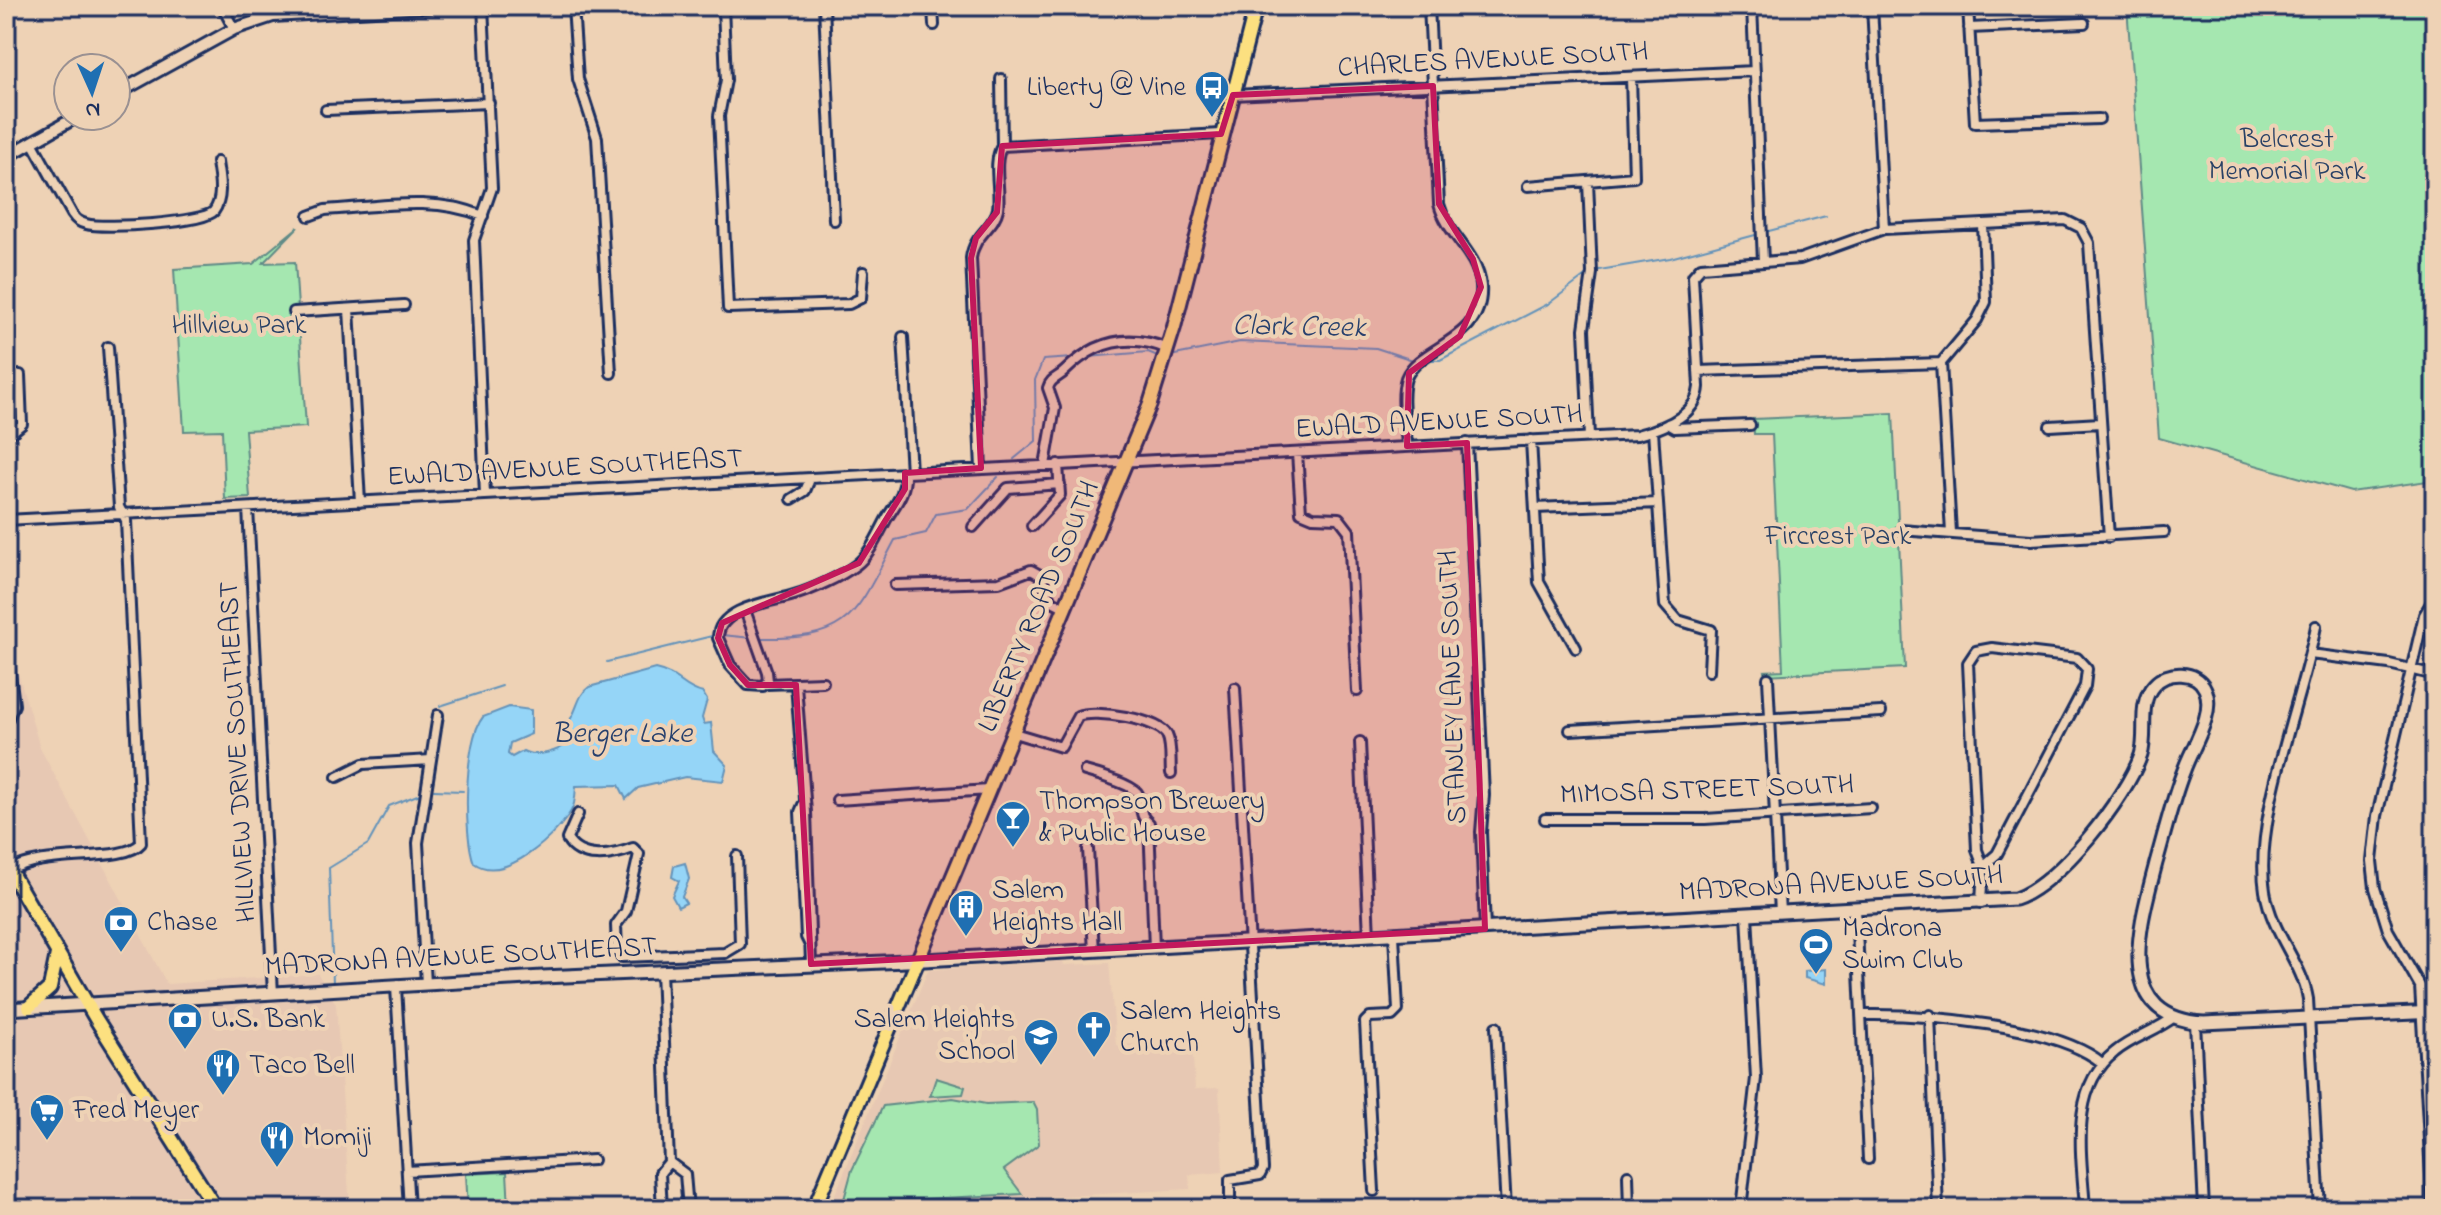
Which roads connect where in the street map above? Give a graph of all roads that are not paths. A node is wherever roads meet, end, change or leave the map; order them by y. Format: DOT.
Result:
graph roads {
  1 [pos="222,6"];
  2 [pos="442,6"];
  3 [pos="483,6"];
  4 [pos="573,6"];
  5 [pos="723,6"];
  6 [pos="824,6"];
  7 [pos="933,6"];
  8 [pos="1256,6"];
  9 [pos="1429,6"];
  10 [pos="1752,6"];
  11 [pos="1872,6"];
  12 [pos="1968,6"];
  13 [pos="408,7"];
  14 [pos="2084,23"];
  15 [pos="934,25"];
  16 [pos="1969,28"];
  17 [pos="234,29"];
  18 [pos="1755,71"];
  19 [pos="1631,77"];
  20 [pos="1001,79"];
  21 [pos="132,85"];
  22 [pos="1433,86"];
  23 [pos="1233,95"];
  24 [pos="489,103"];
  25 [pos="326,110"];
  26 [pos="2099,119"];
  27 [pos="52,131"];
  28 [pos="1221,134"];
  29 [pos="32,142"];
  30 [pos="1002,146"];
  31 [pos="6,157"];
  32 [pos="217,162"];
  33 [pos="1588,182"];
  34 [pos="1528,186"];
  35 [pos="309,216"];
  36 [pos="483,216"];
  37 [pos="834,220"];
  38 [pos="1983,224"];
  39 [pos="1884,229"];
  40 [pos="1763,262"];
  41 [pos="863,272"];
  42 [pos="404,305"];
  43 [pos="349,309"];
  44 [pos="294,312"];
  45 [pos="903,337"];
  46 [pos="108,347"];
  47 [pos="1168,349"];
  48 [pos="1941,363"];
  49 [pos="1698,371"];
  50 [pos="611,373"];
  51 [pos="20,375"];
  52 [pos="2100,423"];
  53 [pos="1668,424"];
  54 [pos="1750,425"];
  55 [pos="2050,426"];
  56 [pos="1653,431"];
  57 [pos="6,437"];
  58 [pos="1589,437"];
  59 [pos="1531,440"];
  60 [pos="1467,443"];
  61 [pos="1407,446"];
  62 [pos="1297,453"];
  63 [pos="1127,461"];
  64 [pos="1058,464"];
  65 [pos="1045,465"];
  66 [pos="981,468"];
  67 [pos="908,473"];
  68 [pos="810,479"];
  69 [pos="1060,484"];
  70 [pos="485,495"];
  71 [pos="792,499"];
  72 [pos="360,502"];
  73 [pos="1658,503"];
  74 [pos="248,508"];
  75 [pos="1535,508"];
  76 [pos="123,514"];
  77 [pos="6,520"];
  78 [pos="1032,526"];
  79 [pos="973,527"];
  80 [pos="1901,530"];
  81 [pos="2164,532"];
  82 [pos="1951,533"];
  83 [pos="2109,537"];
  84 [pos="895,585"];
  85 [pos="2435,597"];
  86 [pos="1066,608"];
  87 [pos="745,610"];
  88 [pos="2316,626"];
  89 [pos="6,642"];
  90 [pos="1576,648"];
  91 [pos="2310,654"];
  92 [pos="2412,668"];
  93 [pos="1709,671"];
  94 [pos="2435,675"];
  95 [pos="1768,678"];
  96 [pos="823,682"];
  97 [pos="767,684"];
  98 [pos="796,685"];
  99 [pos="1235,688"];
  100 [pos="1357,691"];
  101 [pos="1881,712"];
  102 [pos="438,715"];
  103 [pos="1770,719"];
  104 [pos="6,723"];
  105 [pos="1570,730"];
  106 [pos="1014,733"];
  107 [pos="1360,742"];
  108 [pos="431,760"];
  109 [pos="1085,771"];
  110 [pos="1171,773"];
  111 [pos="337,777"];
  112 [pos="990,790"];
  113 [pos="837,800"];
  114 [pos="1871,808"];
  115 [pos="578,814"];
  116 [pos="1776,815"];
  117 [pos="1545,819"];
  118 [pos="1088,849"];
  119 [pos="737,856"];
  120 [pos="1983,866"];
  121 [pos="8,867"];
  122 [pos="1981,903"];
  123 [pos="1856,909"];
  124 [pos="1780,913"];
  125 [pos="1747,915"];
  126 [pos="1485,929"];
  127 [pos="1394,935"];
  128 [pos="1369,936"];
  129 [pos="1250,942"];
  130 [pos="1154,948"];
  131 [pos="1094,951"];
  132 [pos="57,954"];
  133 [pos="674,954"];
  134 [pos="919,960"];
  135 [pos="811,964"];
  136 [pos="674,970"];
  137 [pos="661,971"];
  138 [pos="426,984"];
  139 [pos="396,987"];
  140 [pos="273,994"];
  141 [pos="87,1003"];
  142 [pos="29,1007"];
  143 [pos="6,1009"];
  144 [pos="2429,1013"];
  145 [pos="1864,1015"];
  146 [pos="1930,1015"];
  147 [pos="2174,1017"];
  148 [pos="2310,1018"];
  149 [pos="2195,1022"];
  150 [pos="1496,1027"];
  151 [pos="2102,1063"];
  152 [pos="1868,1159"];
  153 [pos="593,1160"];
  154 [pos="669,1162"];
  155 [pos="407,1171"];
  156 [pos="1628,1175"];
  157 [pos="1374,1191"];
  158 [pos="216,1209"];
  159 [pos="409,1209"];
  160 [pos="662,1209"];
  161 [pos="688,1209"];
  162 [pos="814,1209"];
  163 [pos="1230,1209"];
  164 [pos="1506,1209"];
  165 [pos="1629,1209"];
  166 [pos="1741,1209"];
  167 [pos="1938,1209"];
  168 [pos="2085,1209"];
  169 [pos="2204,1209"];
  170 [pos="2320,1209"];
  171 [pos="2433,1209"];
  1 -- 17 [label="street"];
  2 -- 13 [label="street"];
  3 -- 24 [label="street"];
  4 -- 50 [label="street"];
  5 -- 41 [label="street"];
  6 -- 37 [label="street"];
  7 -- 15 [label="street"];
  8 -- 23 [label="main road, LIBERTY ROAD SOUTH"];
  9 -- 22 [label="street"];
  10 -- 18 [label="street"];
  11 -- 39 [label="street"];
  12 -- 16 [label="street"];
  13 -- 17 [label="street"];
  14 -- 16 [label="street"];
  16 -- 26 [label="street"];
  17 -- 21 [label="street"];
  18 -- 19 [label="street, CHARLES AVENUE SOUTH"];
  18 -- 40 [label="street"];
  19 -- 22 [label="street, CHARLES AVENUE SOUTH"];
  19 -- 33 [label="street"];
  20 -- 30 [label="street"];
  22 -- 23 [label="street, CHARLES AVENUE SOUTH"];
  22 -- 61 [label="street"];
  23 -- 28 [label="main road, LIBERTY ROAD SOUTH"];
  24 -- 25 [label="street"];
  24 -- 36 [label="street"];
  27 -- 29 [label="street"];
  28 -- 30 [label="street"];
  28 -- 47 [label="main road, LIBERTY ROAD SOUTH"];
  29 -- 31 [label="street"];
  29 -- 32 [label="street"];
  30 -- 66 [label="street"];
  33 -- 34 [label="street"];
  33 -- 58 [label="street"];
  35 -- 36 [label="street"];
  36 -- 70 [label="street"];
  38 -- 39 [label="street"];
  38 -- 48 [label="street"];
  38 -- 52 [label="street"];
  39 -- 40 [label="street"];
  40 -- 49 [label="street"];
  42 -- 43 [label="street"];
  43 -- 44 [label="street"];
  43 -- 72 [label="street"];
  45 -- 67 [label="street"];
  46 -- 76 [label="street"];
  47 -- 63 [label="main road, LIBERTY ROAD SOUTH"];
  47 -- 65 [label="street"];
  48 -- 49 [label="street"];
  48 -- 82 [label="street"];
  49 -- 53 [label="street"];
  51 -- 57 [label="street"];
  52 -- 55 [label="street"];
  52 -- 83 [label="street"];
  53 -- 54 [label="street, EWALD AVENUE SOUTH"];
  53 -- 56 [label="street, EWALD AVENUE SOUTH"];
  56 -- 58 [label="street, EWALD AVENUE SOUTH"];
  56 -- 73 [label="street"];
  58 -- 59 [label="street, EWALD AVENUE SOUTH"];
  59 -- 60 [label="street, EWALD AVENUE SOUTH"];
  59 -- 75 [label="street"];
  60 -- 61 [label="street, EWALD AVENUE SOUTH"];
  60 -- 126 [label="street, STANLEY LANE SOUTH"];
  61 -- 62 [label="street, EWALD AVENUE SOUTH"];
  62 -- 63 [label="street, EWALD AVENUE SOUTH"];
  62 -- 100 [label="street"];
  63 -- 64 [label="street, EWALD AVENUE SOUTHEAST"];
  63 -- 86 [label="main road, LIBERTY ROAD SOUTH"];
  64 -- 65 [label="street, EWALD AVENUE SOUTHEAST"];
  64 -- 69 [label="street"];
  65 -- 66 [label="street, EWALD AVENUE SOUTHEAST"];
  66 -- 67 [label="street, EWALD AVENUE SOUTHEAST"];
  67 -- 68 [label="street, EWALD AVENUE SOUTHEAST"];
  67 -- 87 [label="street"];
  68 -- 70 [label="street, EWALD AVENUE SOUTHEAST"];
  68 -- 71 [label="street"];
  69 -- 78 [label="street"];
  69 -- 79 [label="street"];
  70 -- 72 [label="street, EWALD AVENUE SOUTHEAST"];
  72 -- 74 [label="street, EWALD AVENUE SOUTHEAST"];
  73 -- 75 [label="street"];
  73 -- 93 [label="street"];
  74 -- 76 [label="street, EWALD AVENUE SOUTHEAST"];
  74 -- 140 [label="street, HILLVIEW DRIVE SOUTHEAST"];
  75 -- 90 [label="street"];
  76 -- 77 [label="street, EWALD AVENUE SOUTHEAST"];
  76 -- 121 [label="street"];
  80 -- 82 [label="street"];
  81 -- 83 [label="street"];
  82 -- 83 [label="street"];
  84 -- 86 [label="street"];
  85 -- 92 [label="street"];
  86 -- 106 [label="main road, LIBERTY ROAD SOUTH"];
  87 -- 97 [label="street"];
  87 -- 97 [label="street"];
  88 -- 91 [label="street"];
  89 -- 104 [label="street"];
  91 -- 92 [label="street"];
  91 -- 148 [label="street"];
  92 -- 94 [label="street"];
  92 -- 144 [label="street"];
  95 -- 103 [label="street"];
  96 -- 98 [label="street"];
  97 -- 98 [label="street"];
  98 -- 135 [label="street"];
  99 -- 129 [label="street"];
  101 -- 103 [label="street"];
  102 -- 108 [label="street"];
  103 -- 105 [label="street"];
  103 -- 116 [label="street"];
  106 -- 110 [label="street"];
  106 -- 112 [label="main road, LIBERTY ROAD SOUTH"];
  107 -- 128 [label="street"];
  108 -- 111 [label="street"];
  108 -- 138 [label="street"];
  109 -- 130 [label="street"];
  112 -- 113 [label="street"];
  112 -- 134 [label="main road, LIBERTY ROAD SOUTH"];
  114 -- 116 [label="street, MIMOSA STREET SOUTH"];
  115 -- 133 [label="street"];
  116 -- 117 [label="street, MIMOSA STREET SOUTH"];
  116 -- 124 [label="street"];
  118 -- 131 [label="street"];
  119 -- 133 [label="street"];
  120 -- 120 [label="street"];
  120 -- 122 [label="street"];
  121 -- 132 [label="main road"];
  122 -- 123 [label="main road, MADRONA AVENUE SOUTH"];
  122 -- 147 [label="main road, MADRONA AVENUE SOUTH"];
  123 -- 124 [label="main road, MADRONA AVENUE SOUTH"];
  123 -- 145 [label="street"];
  124 -- 125 [label="main road, MADRONA AVENUE SOUTH"];
  125 -- 126 [label="main road, MADRONA AVENUE SOUTH"];
  125 -- 166 [label="street"];
  126 -- 127 [label="main road, MADRONA AVENUE SOUTH"];
  127 -- 128 [label="main road, MADRONA AVENUE SOUTH"];
  127 -- 157 [label="street"];
  128 -- 129 [label="main road, MADRONA AVENUE SOUTH"];
  129 -- 130 [label="main road, MADRONA AVENUE SOUTH"];
  129 -- 163 [label="street"];
  130 -- 131 [label="main road, MADRONA AVENUE SOUTH"];
  131 -- 134 [label="main road, MADRONA AVENUE SOUTH"];
  132 -- 141 [label="main road"];
  132 -- 142 [label="main road"];
  133 -- 136 [label="street"];
  134 -- 135 [label="main road, MADRONA AVENUE SOUTHEAST"];
  134 -- 162 [label="main road, LIBERTY ROAD SOUTH"];
  135 -- 136 [label="main road, MADRONA AVENUE SOUTHEAST"];
  136 -- 137 [label="main road, MADRONA AVENUE SOUTHEAST"];
  137 -- 138 [label="main road, MADRONA AVENUE SOUTHEAST"];
  137 -- 154 [label="street"];
  138 -- 139 [label="main road, MADRONA AVENUE SOUTHEAST"];
  139 -- 140 [label="main road, MADRONA AVENUE SOUTHEAST"];
  139 -- 155 [label="street"];
  140 -- 141 [label="main road, MADRONA AVENUE SOUTHEAST"];
  141 -- 142 [label="main road, MADRONA AVENUE SOUTHEAST"];
  141 -- 158 [label="main road"];
  142 -- 143 [label="main road, MADRONA AVENUE SOUTHEAST"];
  144 -- 148 [label="main road"];
  144 -- 171 [label="street"];
  145 -- 146 [label="street"];
  145 -- 152 [label="street"];
  146 -- 151 [label="street"];
  146 -- 167 [label="street"];
  147 -- 149 [label="main road"];
  147 -- 151 [label="street"];
  148 -- 149 [label="main road"];
  148 -- 170 [label="street"];
  149 -- 169 [label="street"];
  150 -- 164 [label="street"];
  151 -- 168 [label="street"];
  153 -- 155 [label="street"];
  154 -- 160 [label="street"];
  154 -- 161 [label="street"];
  155 -- 159 [label="street"];
  156 -- 165 [label="street"];
}
